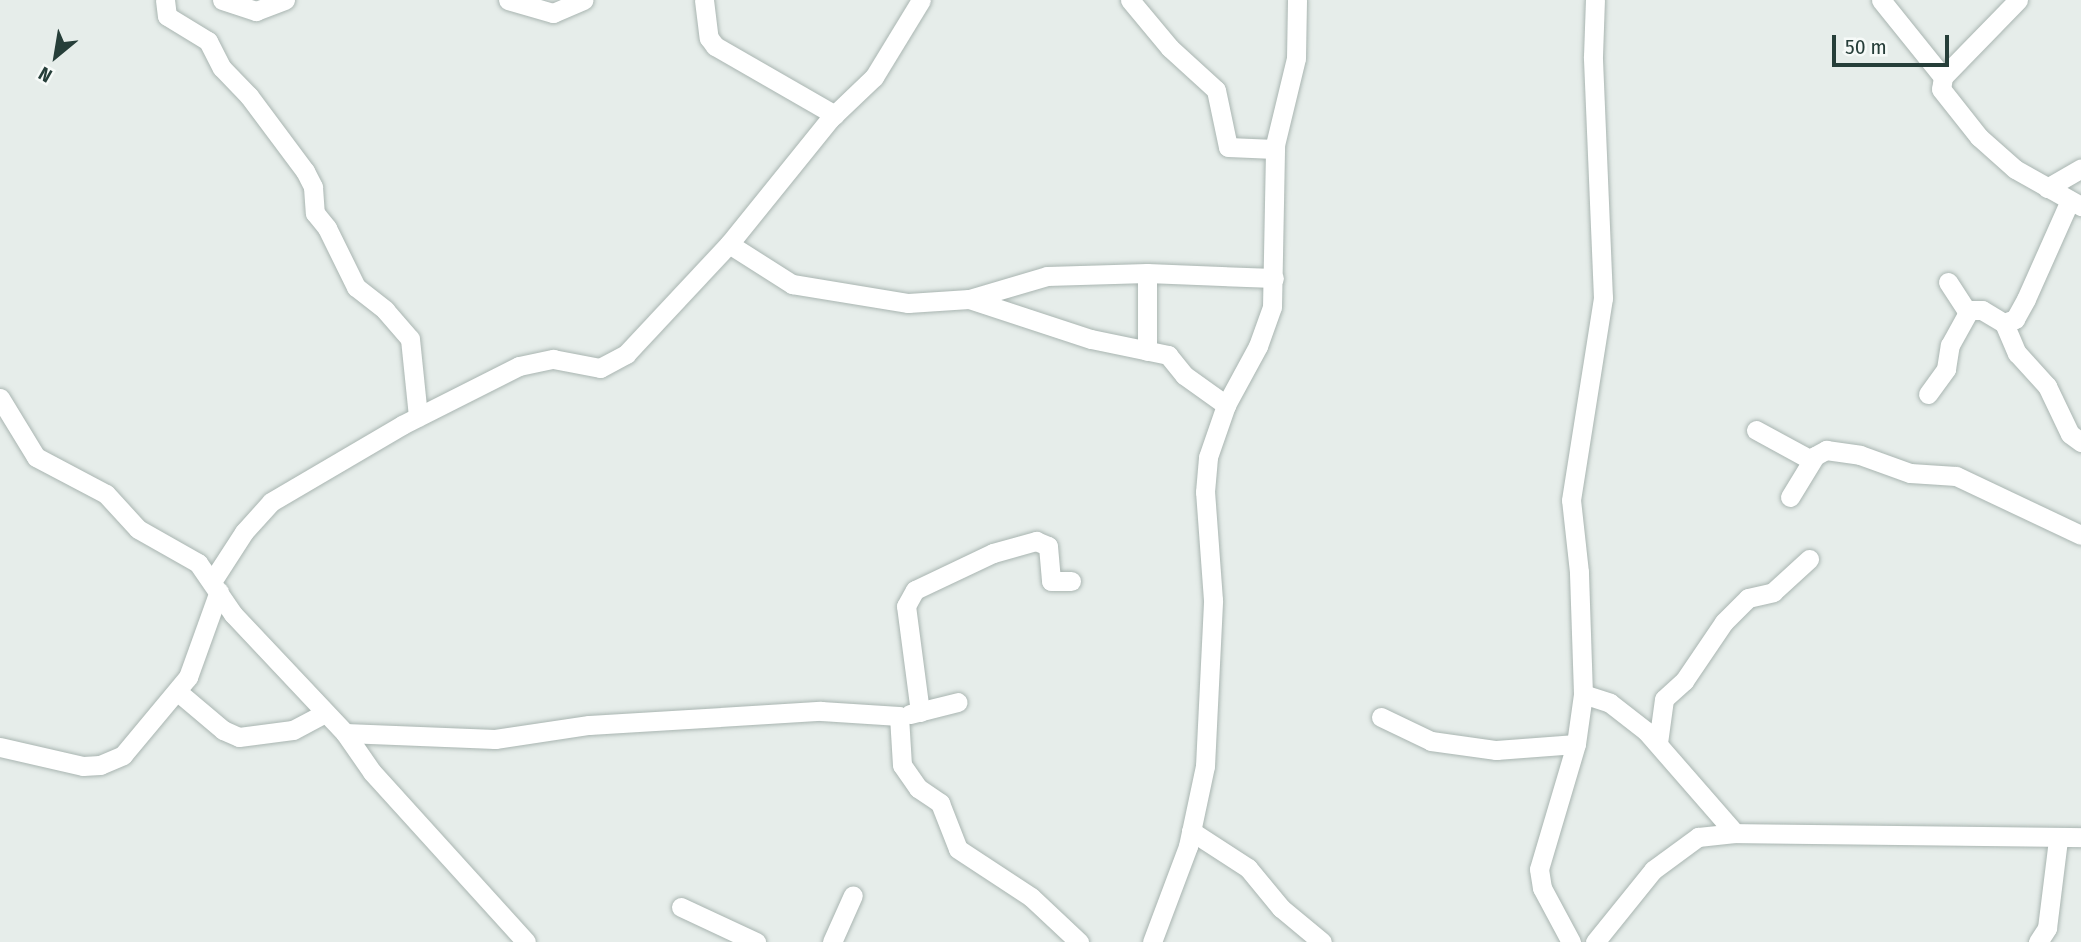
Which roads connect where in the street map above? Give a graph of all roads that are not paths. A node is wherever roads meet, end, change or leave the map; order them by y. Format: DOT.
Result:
graph roads {
  1 [pos="165,0"];
  2 [pos="222,0"];
  3 [pos="285,0"];
  4 [pos="508,0"];
  5 [pos="583,0"];
  6 [pos="704,0"];
  7 [pos="921,0"];
  8 [pos="1130,0"];
  9 [pos="1297,0"];
  10 [pos="1595,0"];
  11 [pos="1881,0"];
  12 [pos="2018,0"];
  13 [pos="1943,77"];
  14 [pos="835,116"];
  15 [pos="1275,149"];
  16 [pos="2081,168"];
  17 [pos="2047,188"];
  18 [pos="2075,203"];
  19 [pos="729,244"];
  20 [pos="1147,273"];
  21 [pos="1274,278"];
  22 [pos="1948,282"];
  23 [pos="968,299"];
  24 [pos="1969,311"];
  25 [pos="2004,323"];
  26 [pos="1147,351"];
  27 [pos="1928,394"];
  28 [pos="0,398"];
  29 [pos="1226,405"];
  30 [pos="418,416"];
  31 [pos="1756,430"];
  32 [pos="2081,442"];
  33 [pos="1811,460"];
  34 [pos="1790,497"];
  35 [pos="2081,535"];
  36 [pos="1809,559"];
  37 [pos="1071,581"];
  38 [pos="216,585"];
  39 [pos="178,692"];
  40 [pos="1583,694"];
  41 [pos="958,702"];
  42 [pos="920,712"];
  43 [pos="325,713"];
  44 [pos="899,716"];
  45 [pos="1381,718"];
  46 [pos="345,733"];
  47 [pos="1658,743"];
  48 [pos="1576,744"];
  49 [pos="0,747"];
  50 [pos="1191,831"];
  51 [pos="1735,833"];
  52 [pos="2081,837"];
  53 [pos="2058,840"];
  54 [pos="853,895"];
  55 [pos="681,907"];
  56 [pos="526,942"];
  57 [pos="756,942"];
  58 [pos="832,942"];
  59 [pos="1079,942"];
  60 [pos="1152,942"];
  61 [pos="1322,942"];
  62 [pos="1572,942"];
  63 [pos="1595,942"];
  64 [pos="2038,942"];
  1 -- 30 [label="street"];
  2 -- 3 [label="street"];
  4 -- 5 [label="street"];
  6 -- 14 [label="street"];
  7 -- 14 [label="street"];
  8 -- 15 [label="street"];
  9 -- 15 [label="street"];
  10 -- 40 [label="street"];
  11 -- 13 [label="street"];
  12 -- 13 [label="street"];
  13 -- 17 [label="street"];
  14 -- 19 [label="street"];
  15 -- 21 [label="street"];
  16 -- 17 [label="street"];
  17 -- 18 [label="street"];
  18 -- 25 [label="street"];
  19 -- 23 [label="street"];
  19 -- 30 [label="street"];
  20 -- 21 [label="street"];
  20 -- 23 [label="street"];
  20 -- 26 [label="street"];
  21 -- 29 [label="street"];
  22 -- 24 [label="street"];
  23 -- 26 [label="street"];
  24 -- 25 [label="street"];
  24 -- 27 [label="street"];
  25 -- 32 [label="street"];
  26 -- 29 [label="street"];
  28 -- 38 [label="street"];
  29 -- 50 [label="street"];
  30 -- 38 [label="street"];
  31 -- 33 [label="street"];
  33 -- 34 [label="street"];
  33 -- 35 [label="street"];
  36 -- 47 [label="street"];
  37 -- 42 [label="street"];
  38 -- 39 [label="street"];
  38 -- 43 [label="street"];
  39 -- 43 [label="street"];
  39 -- 49 [label="street"];
  40 -- 47 [label="street"];
  40 -- 48 [label="street"];
  41 -- 42 [label="street"];
  42 -- 44 [label="street"];
  43 -- 46 [label="street"];
  44 -- 46 [label="street"];
  44 -- 59 [label="street"];
  45 -- 48 [label="street"];
  46 -- 56 [label="street"];
  47 -- 51 [label="street"];
  48 -- 62 [label="street"];
  50 -- 60 [label="street"];
  50 -- 61 [label="street"];
  51 -- 53 [label="street"];
  51 -- 63 [label="street"];
  52 -- 53 [label="street"];
  53 -- 64 [label="street"];
  54 -- 58 [label="street"];
  55 -- 57 [label="street"];
}
